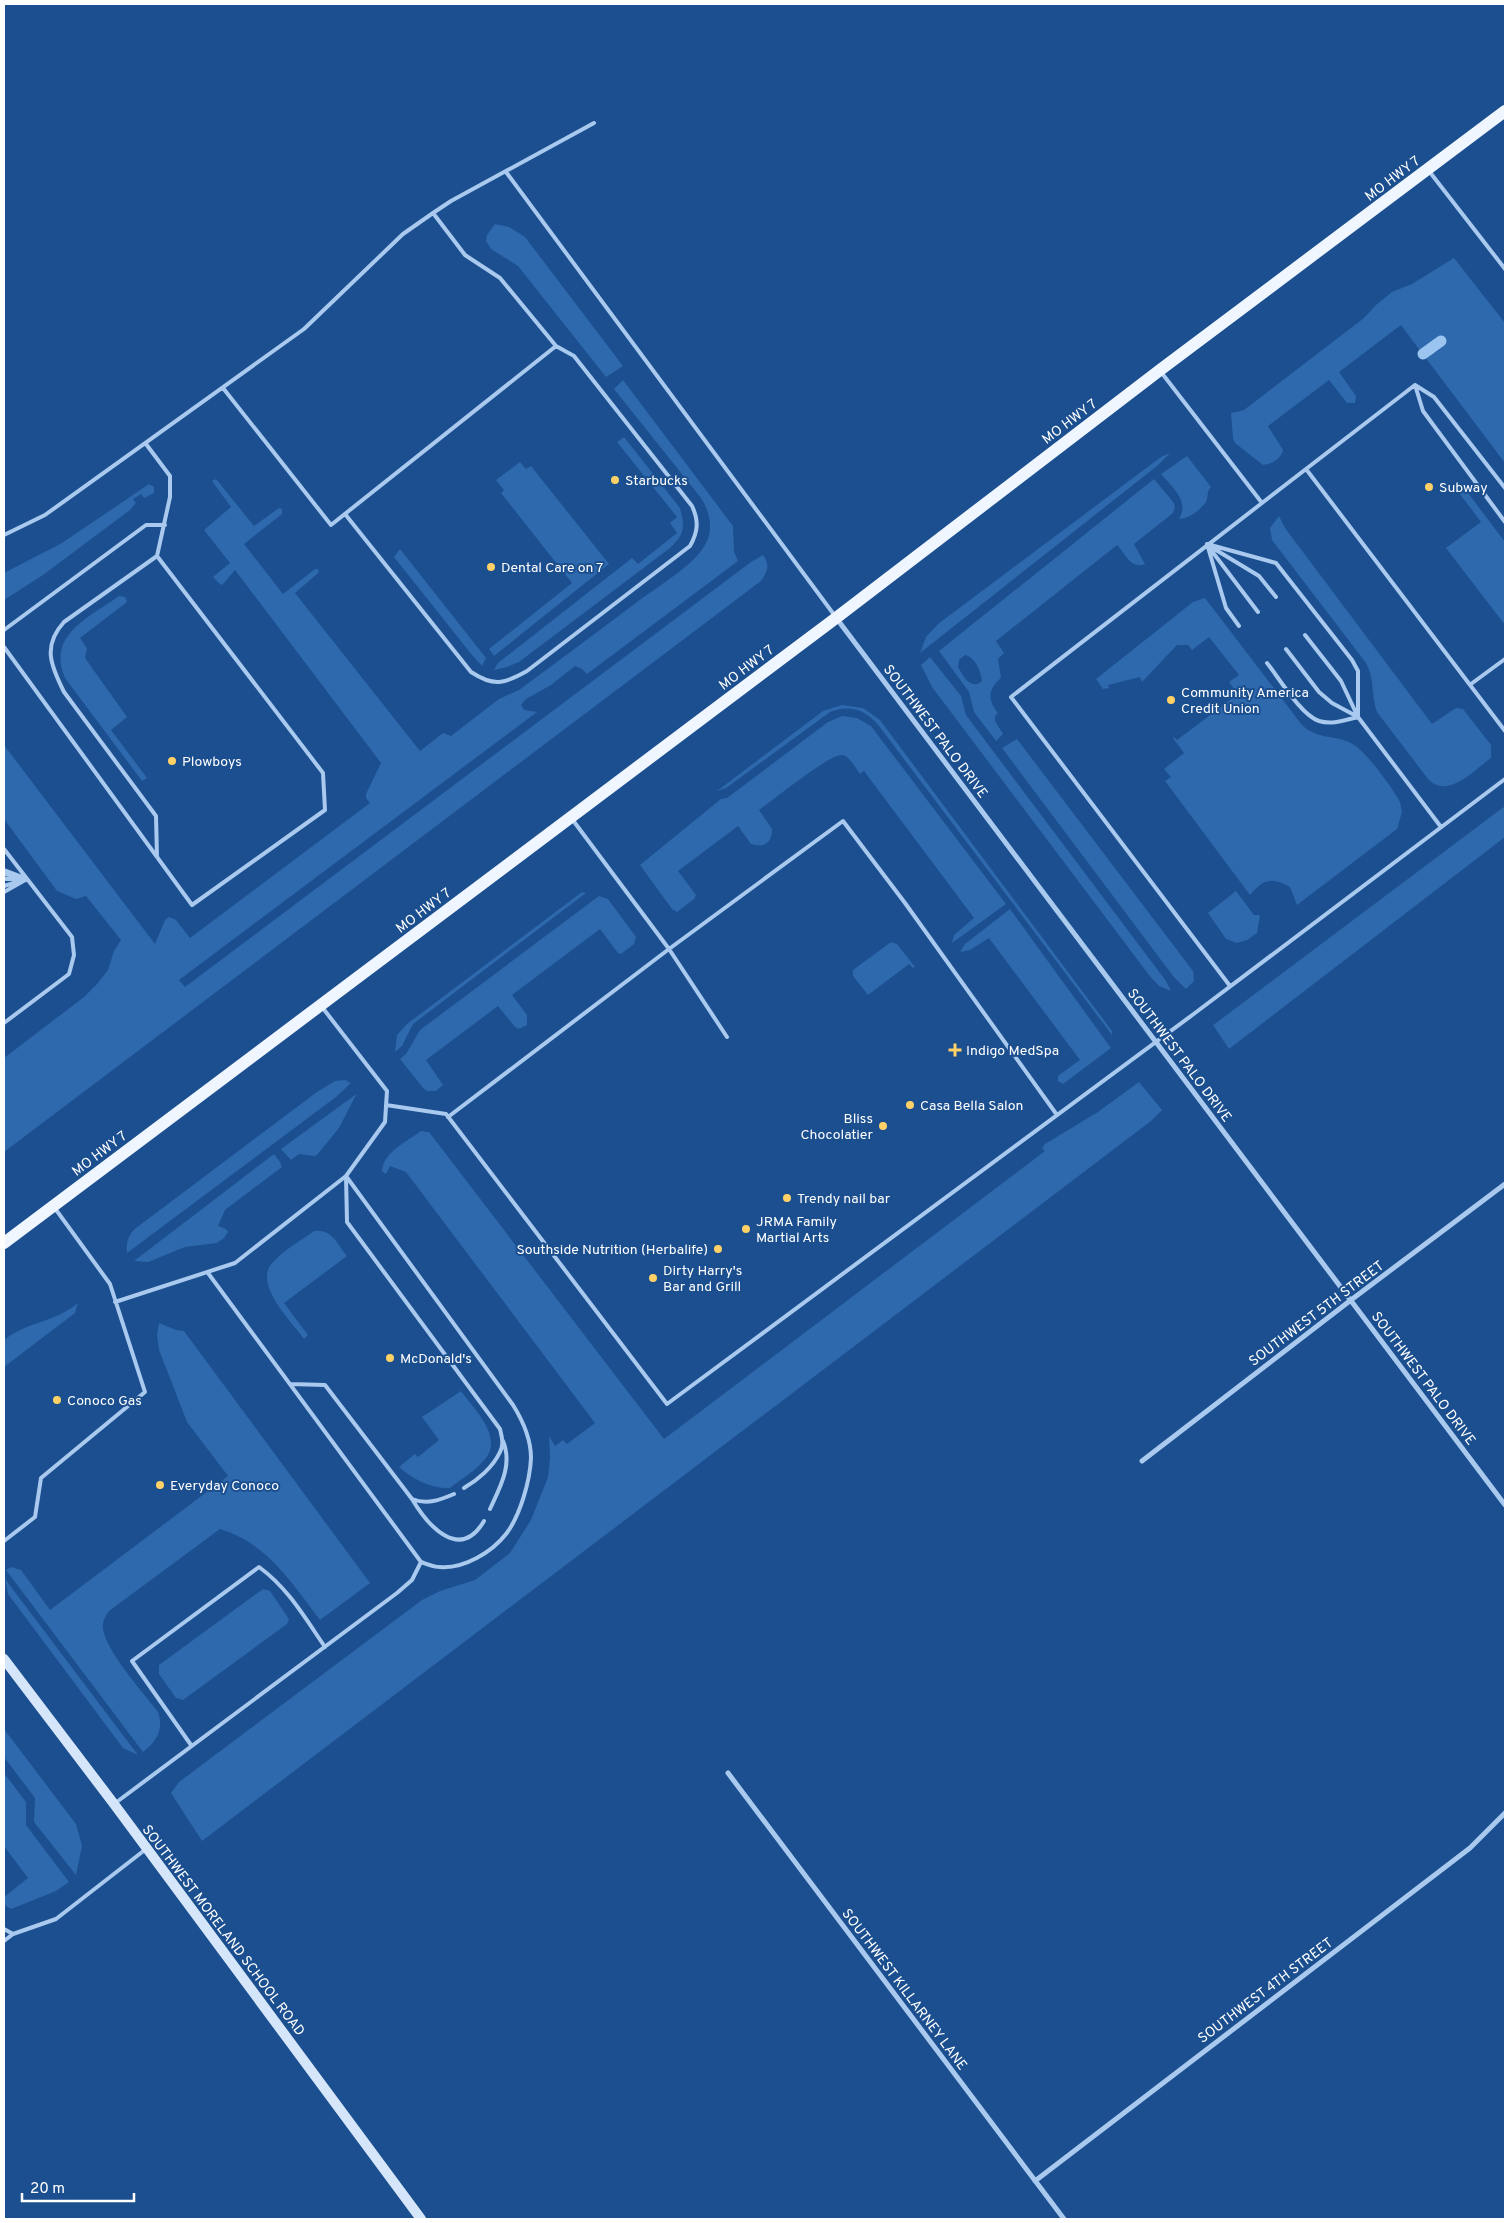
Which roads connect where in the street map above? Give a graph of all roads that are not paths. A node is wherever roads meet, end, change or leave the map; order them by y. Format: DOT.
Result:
graph roads {
  1 [pos="1505,111"];
  2 [pos="594,123"];
  3 [pos="1428,170"];
  4 [pos="506,172"];
  5 [pos="433,213"];
  6 [pos="1505,269"];
  7 [pos="556,346"];
  8 [pos="1160,370"];
  9 [pos="1415,385"];
  10 [pos="223,388"];
  11 [pos="146,444"];
  12 [pos="1306,469"];
  13 [pos="1505,488"];
  14 [pos="1262,503"];
  15 [pos="345,514"];
  16 [pos="1505,522"];
  17 [pos="164,525"];
  18 [pos="4,534"];
  19 [pos="1207,544"];
  20 [pos="157,556"];
  21 [pos="1276,598"];
  22 [pos="1258,612"];
  23 [pos="836,618"];
  24 [pos="1239,626"];
  25 [pos="4,630"];
  26 [pos="1305,635"];
  27 [pos="4,648"];
  28 [pos="1286,649"];
  29 [pos="1505,659"];
  30 [pos="1267,663"];
  31 [pos="1471,684"];
  32 [pos="1358,717"];
  33 [pos="1505,731"];
  34 [pos="1505,779"];
  35 [pos="570,817"];
  36 [pos="1441,827"];
  37 [pos="4,849"];
  38 [pos="157,858"];
  39 [pos="4,870"];
  40 [pos="4,874"];
  41 [pos="4,879"];
  42 [pos="27,879"];
  43 [pos="4,886"];
  44 [pos="4,892"];
  45 [pos="669,949"];
  46 [pos="1230,986"];
  47 [pos="320,1006"];
  48 [pos="4,1023"];
  49 [pos="727,1037"];
  50 [pos="1156,1042"];
  51 [pos="386,1105"];
  52 [pos="1057,1115"];
  53 [pos="448,1117"];
  54 [pos="346,1176"];
  55 [pos="1505,1184"];
  56 [pos="53,1206"];
  57 [pos="4,1243"];
  58 [pos="208,1272"];
  59 [pos="1351,1300"];
  60 [pos="115,1302"];
  61 [pos="290,1384"];
  62 [pos="503,1440"];
  63 [pos="1142,1461"];
  64 [pos="464,1488"];
  65 [pos="454,1494"];
  66 [pos="412,1500"];
  67 [pos="1505,1505"];
  68 [pos="490,1509"];
  69 [pos="484,1521"];
  70 [pos="4,1541"];
  71 [pos="421,1562"];
  72 [pos="325,1647"];
  73 [pos="4,1659"];
  74 [pos="191,1745"];
  75 [pos="728,1772"];
  76 [pos="114,1804"];
  77 [pos="1505,1813"];
  78 [pos="146,1849"];
  79 [pos="4,1929"];
  80 [pos="13,1934"];
  81 [pos="4,1941"];
  82 [pos="1035,2181"];
  83 [pos="421,2219"];
  84 [pos="1064,2219"];
  1 -- 3 [label="main road, MO HWY 7"];
  2 -- 4 [label="lane"];
  3 -- 6 [label="lane"];
  3 -- 8 [label="main road, MO HWY 7"];
  4 -- 5 [label="lane"];
  4 -- 23 [label="lane"];
  5 -- 7 [label="lane"];
  5 -- 10 [label="lane"];
  7 -- 15 [label="lane"];
  7 -- 15 [label="lane"];
  8 -- 14 [label="lane"];
  8 -- 23 [label="main road, MO HWY 7"];
  9 -- 12 [label="lane"];
  9 -- 13 [label="lane"];
  9 -- 16 [label="lane"];
  10 -- 11 [label="lane"];
  10 -- 15 [label="lane"];
  11 -- 17 [label="lane"];
  11 -- 18 [label="lane"];
  12 -- 14 [label="lane"];
  12 -- 31 [label="lane"];
  14 -- 19 [label="lane"];
  17 -- 20 [label="lane"];
  17 -- 25 [label="lane"];
  19 -- 21 [label="lane"];
  19 -- 22 [label="lane"];
  19 -- 24 [label="lane"];
  19 -- 32 [label="lane"];
  19 -- 46 [label="lane"];
  20 -- 38 [label="lane"];
  20 -- 38 [label="lane"];
  23 -- 35 [label="main road, MO HWY 7"];
  23 -- 50 [label="street, SOUTHWEST PALO DRIVE"];
  26 -- 32 [label="lane"];
  27 -- 38 [label="lane"];
  28 -- 32 [label="lane"];
  29 -- 31 [label="lane"];
  30 -- 32 [label="lane"];
  31 -- 33 [label="lane"];
  32 -- 36 [label="lane"];
  34 -- 36 [label="lane"];
  35 -- 45 [label="lane"];
  35 -- 47 [label="main road, MO HWY 7"];
  36 -- 46 [label="lane"];
  37 -- 42 [label="lane"];
  39 -- 42 [label="lane"];
  40 -- 42 [label="lane"];
  41 -- 42 [label="lane"];
  42 -- 43 [label="lane"];
  42 -- 44 [label="lane"];
  42 -- 48 [label="lane"];
  45 -- 49 [label="lane"];
  45 -- 52 [label="lane"];
  45 -- 53 [label="lane"];
  46 -- 50 [label="lane"];
  47 -- 51 [label="lane"];
  47 -- 56 [label="main road, MO HWY 7"];
  50 -- 52 [label="lane"];
  50 -- 59 [label="street, SOUTHWEST PALO DRIVE"];
  51 -- 53 [label="lane"];
  51 -- 54 [label="lane"];
  52 -- 53 [label="lane"];
  54 -- 58 [label="lane"];
  54 -- 62 [label="lane"];
  54 -- 71 [label="lane"];
  55 -- 59 [label="street, SOUTHWEST 5TH STREET"];
  56 -- 57 [label="main road, MO HWY 7"];
  56 -- 60 [label="lane"];
  58 -- 60 [label="lane"];
  58 -- 61 [label="lane"];
  59 -- 63 [label="street, SOUTHWEST 5TH STREET"];
  59 -- 67 [label="street, SOUTHWEST PALO DRIVE"];
  60 -- 70 [label="lane"];
  61 -- 66 [label="lane"];
  61 -- 71 [label="lane"];
  62 -- 64 [label="lane"];
  62 -- 68 [label="lane"];
  65 -- 66 [label="lane"];
  66 -- 69 [label="lane"];
  71 -- 72 [label="lane"];
  72 -- 74 [label="lane"];
  72 -- 74 [label="lane"];
  73 -- 76 [label="main road, SOUTHWEST MORELAND SCHOOL ROAD"];
  74 -- 76 [label="lane"];
  75 -- 82 [label="street, SOUTHWEST KILLARNEY LANE"];
  76 -- 78 [label="main road, SOUTHWEST MORELAND SCHOOL ROAD"];
  77 -- 82 [label="street, SOUTHWEST 4TH STREET"];
  78 -- 80 [label="lane"];
  78 -- 83 [label="main road, SOUTHWEST MORELAND SCHOOL ROAD"];
  79 -- 80 [label="lane"];
  80 -- 81 [label="lane"];
  82 -- 84 [label="street, SOUTHWEST KILLARNEY LANE"];
}
